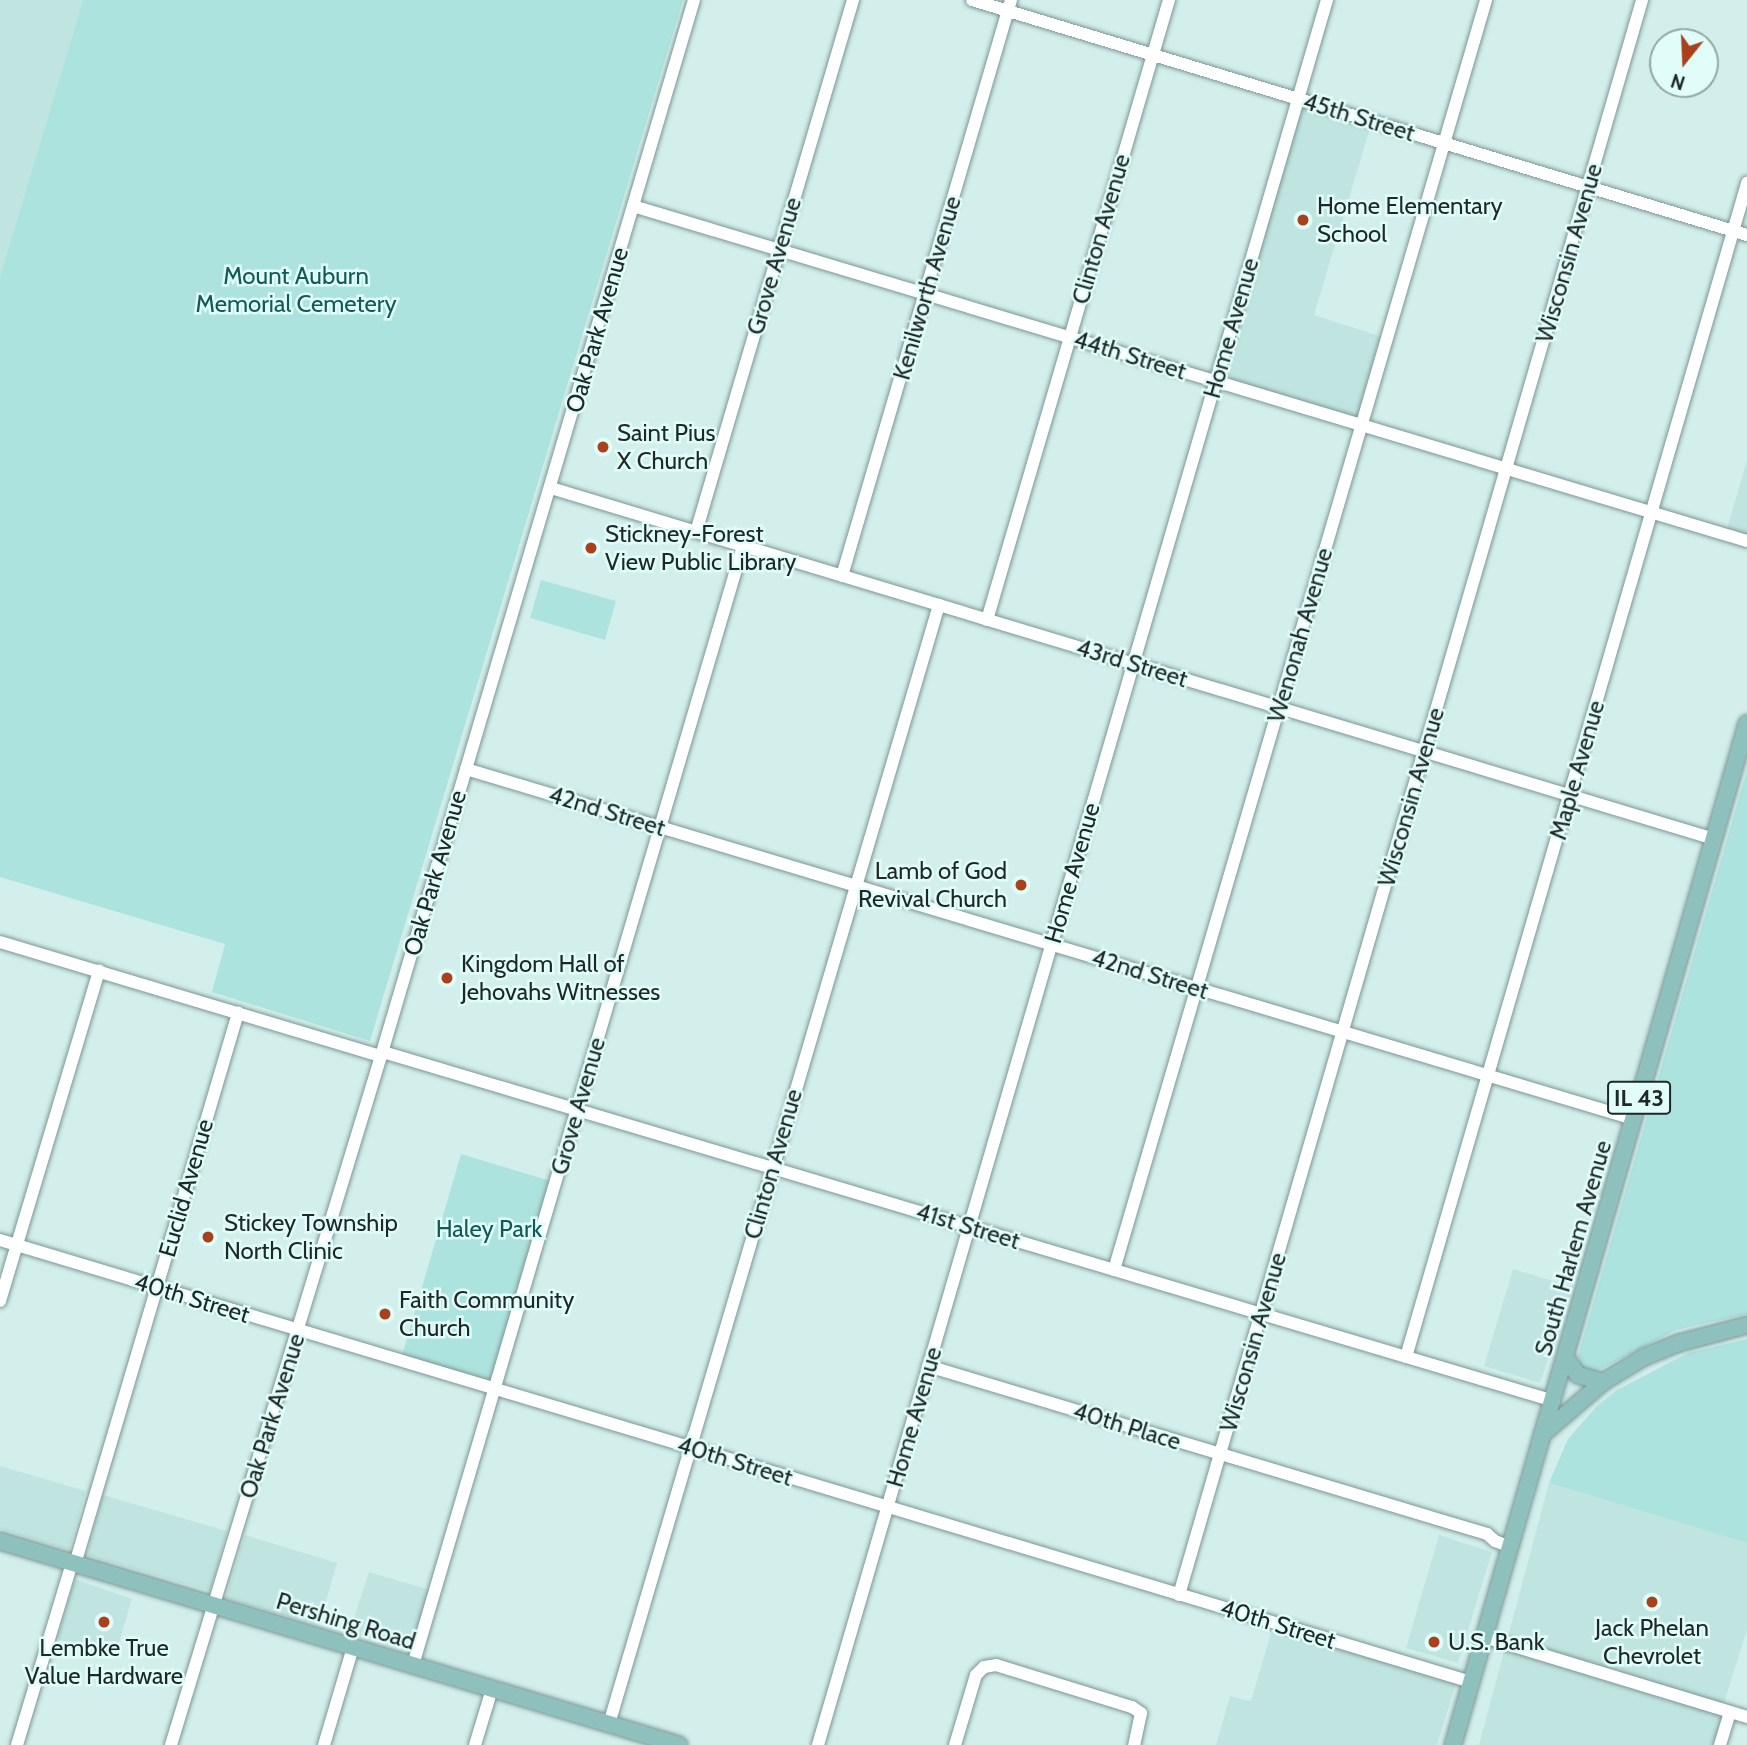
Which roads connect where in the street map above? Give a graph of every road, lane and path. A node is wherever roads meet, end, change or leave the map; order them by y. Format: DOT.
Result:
graph roads {
  1 [pos="694,0"];
  2 [pos="853,0"];
  3 [pos="972,0"];
  4 [pos="1169,0"];
  5 [pos="1327,0"];
  6 [pos="1486,0"];
  7 [pos="1642,0"];
  8 [pos="1009,5"];
  9 [pos="1153,55"];
  10 [pos="1298,99"];
  11 [pos="1444,143"];
  12 [pos="1747,183"];
  13 [pos="1588,187"];
  14 [pos="633,206"];
  15 [pos="1733,230"];
  16 [pos="1747,235"];
  17 [pos="779,250"];
  18 [pos="925,294"];
  19 [pos="1070,337"];
  20 [pos="1216,381"];
  21 [pos="1361,425"];
  22 [pos="1506,469"];
  23 [pos="551,488"];
  24 [pos="1651,512"];
  25 [pos="696,532"];
  26 [pos="1747,541"];
  27 [pos="743,546"];
  28 [pos="842,576"];
  29 [pos="939,605"];
  30 [pos="987,620"];
  31 [pos="1133,664"];
  32 [pos="1279,708"];
  33 [pos="1747,723"];
  34 [pos="1424,751"];
  35 [pos="466,769"];
  36 [pos="1569,795"];
  37 [pos="660,827"];
  38 [pos="1714,839"];
  39 [pos="856,886"];
  40 [pos="0,942"];
  41 [pos="1051,944"];
  42 [pos="99,971"];
  43 [pos="1196,988"];
  44 [pos="238,1013"];
  45 [pos="1343,1032"];
  46 [pos="382,1054"];
  47 [pos="1488,1076"];
  48 [pos="577,1110"];
  49 [pos="1633,1119"];
  50 [pos="772,1168"];
  51 [pos="969,1226"];
  52 [pos="0,1240"];
  53 [pos="17,1245"];
  54 [pos="1114,1270"];
  55 [pos="158,1288"];
  56 [pos="0,1301"];
  57 [pos="1261,1313"];
  58 [pos="1747,1325"];
  59 [pos="299,1330"];
  60 [pos="1406,1357"];
  61 [pos="1566,1358"];
  62 [pos="928,1366"];
  63 [pos="1603,1382"];
  64 [pos="495,1389"];
  65 [pos="1554,1401"];
  66 [pos="1544,1433"];
  67 [pos="690,1448"];
  68 [pos="1220,1454"];
  69 [pos="887,1507"];
  70 [pos="0,1541"];
  71 [pos="1512,1542"];
  72 [pos="74,1563"];
  73 [pos="1179,1595"];
  74 [pos="214,1605"];
  75 [pos="1484,1637"];
  76 [pos="353,1647"];
  77 [pos="413,1665"];
  78 [pos="1471,1682"];
  79 [pos="492,1689"];
  80 [pos="1730,1712"];
  81 [pos="1747,1717"];
  82 [pos="609,1724"];
  83 [pos="634,1738"];
  84 [pos="17,1745"];
  85 [pos="171,1745"];
  86 [pos="324,1745"];
  87 [pos="475,1745"];
  88 [pos="679,1745"];
  89 [pos="818,1745"];
  90 [pos="955,1745"];
  91 [pos="1134,1745"];
  92 [pos="1453,1745"];
  93 [pos="1720,1745"];
  1 -- 14 [label="street, Oak Park Avenue"];
  2 -- 17 [label="street, Grove Avenue"];
  3 -- 8 [label="street, 45th Street"];
  4 -- 9 [label="street, Clinton Avenue"];
  5 -- 10 [label="street, Home Avenue"];
  6 -- 11 [label="street, Wenonah Avenue"];
  7 -- 13 [label="street, Wisconsin Avenue"];
  8 -- 9 [label="street, 45th Street"];
  8 -- 18 [label="street, Kenilworth Avenue"];
  9 -- 10 [label="street, 45th Street"];
  9 -- 19 [label="street, Clinton Avenue"];
  10 -- 11 [label="street, 45th Street"];
  10 -- 20 [label="street, Home Avenue"];
  11 -- 13 [label="street, 45th Street"];
  11 -- 21 [label="street, Wenonah Avenue"];
  12 -- 15 [label="street, Maple Avenue"];
  13 -- 15 [label="street, 45th Street"];
  13 -- 22 [label="street, Wisconsin Avenue"];
  14 -- 17 [label="street, 44th Street"];
  14 -- 23 [label="street, Oak Park Avenue"];
  15 -- 16 [label="street, 45th Street"];
  15 -- 24 [label="street, Maple Avenue"];
  17 -- 18 [label="street, 44th Street"];
  17 -- 25 [label="street, Grove Avenue"];
  18 -- 19 [label="street, 44th Street"];
  18 -- 28 [label="street, Kenilworth Avenue"];
  19 -- 20 [label="street, 44th Street"];
  19 -- 30 [label="street, Clinton Avenue"];
  20 -- 21 [label="street, 44th Street"];
  20 -- 31 [label="street, Home Avenue"];
  21 -- 22 [label="street, 44th Street"];
  21 -- 32 [label="street, Wenonah Avenue"];
  22 -- 24 [label="street, 44th Street"];
  22 -- 34 [label="street, Wisconsin Avenue"];
  23 -- 25 [label="street, 43rd Street"];
  23 -- 35 [label="street, Oak Park Avenue"];
  24 -- 26 [label="street, 44th Street"];
  24 -- 36 [label="street, Maple Avenue"];
  25 -- 27 [label="street, 43rd Street"];
  27 -- 28 [label="street, 43rd Street"];
  27 -- 37 [label="street, Grove Avenue"];
  28 -- 29 [label="street, 43rd Street"];
  29 -- 30 [label="street, 43rd Street"];
  29 -- 39 [label="street, Clinton Avenue"];
  30 -- 31 [label="street, 43rd Street"];
  31 -- 32 [label="street, 43rd Street"];
  31 -- 41 [label="street, Home Avenue"];
  32 -- 34 [label="street, 43rd Street"];
  32 -- 43 [label="street, Wenonah Avenue"];
  33 -- 38 [label="main road, South Harlem Avenue / IL 43"];
  34 -- 36 [label="street, 43rd Street"];
  34 -- 45 [label="street, Wisconsin Avenue"];
  35 -- 37 [label="street, 42nd Street"];
  35 -- 46 [label="street, Oak Park Avenue"];
  36 -- 38 [label="street, 43rd Street"];
  36 -- 47 [label="street, Maple Avenue"];
  37 -- 39 [label="street, 42nd Street"];
  37 -- 48 [label="street, Grove Avenue"];
  38 -- 49 [label="main road, South Harlem Avenue / IL 43"];
  39 -- 41 [label="street, 42nd Street"];
  39 -- 50 [label="street, Clinton Avenue"];
  40 -- 42 [label="street, 41st Street"];
  41 -- 43 [label="street, 42nd Street"];
  41 -- 51 [label="street, Home Avenue"];
  42 -- 44 [label="street, 41st Street"];
  42 -- 53 [label="street"];
  43 -- 45 [label="street, 42nd Street"];
  43 -- 54 [label="street, Wenonah Avenue"];
  44 -- 46 [label="street, 41st Street"];
  44 -- 55 [label="street, Euclid Avenue"];
  45 -- 47 [label="street, 42nd Street"];
  45 -- 57 [label="street, Wisconsin Avenue"];
  46 -- 48 [label="street, 41st Street"];
  46 -- 59 [label="street, Oak Park Avenue"];
  47 -- 49 [label="street, 42nd Street"];
  47 -- 60 [label="street, Maple Avenue"];
  48 -- 50 [label="street, 41st Street"];
  48 -- 64 [label="street, Grove Avenue"];
  49 -- 61 [label="main road, South Harlem Avenue / IL 43"];
  50 -- 51 [label="street, 41st Street"];
  50 -- 67 [label="street, Clinton Avenue"];
  51 -- 54 [label="street, 41st Street"];
  51 -- 62 [label="street, Home Avenue"];
  52 -- 53 [label="street, 40th Street"];
  53 -- 55 [label="street, 40th Street"];
  53 -- 56 [label="street"];
  54 -- 57 [label="street, 41st Street"];
  55 -- 59 [label="street, 40th Street"];
  55 -- 72 [label="street, Euclid Avenue"];
  57 -- 60 [label="street, 41st Street"];
  57 -- 68 [label="street, Wisconsin Avenue"];
  58 -- 63 [label="main road"];
  59 -- 64 [label="street, 40th Street"];
  59 -- 74 [label="street, Oak Park Avenue"];
  60 -- 65 [label="street, 41st Street"];
  61 -- 63 [label="main road"];
  61 -- 65 [label="main road, South Harlem Avenue / IL 43"];
  62 -- 68 [label="street, 40th Place"];
  62 -- 69 [label="street, Home Avenue"];
  63 -- 66 [label="main road"];
  64 -- 67 [label="street, 40th Street"];
  64 -- 77 [label="street, Grove Avenue"];
  65 -- 66 [label="main road, South Harlem Avenue / IL 43"];
  66 -- 71 [label="main road, South Harlem Avenue / IL 43"];
  67 -- 69 [label="street, 40th Street"];
  67 -- 82 [label="street, Clinton Avenue"];
  68 -- 71 [label="street, 40th Place"];
  68 -- 73 [label="street, Wisconsin Avenue"];
  69 -- 73 [label="street, 40th Street"];
  69 -- 89 [label="street, Home Avenue"];
  70 -- 72 [label="main road, Pershing Road"];
  71 -- 75 [label="main road, South Harlem Avenue / IL 43"];
  72 -- 74 [label="main road, Pershing Road"];
  72 -- 84 [label="street, Euclid Avenue"];
  73 -- 78 [label="street, 40th Street"];
  74 -- 76 [label="main road, Pershing Road"];
  74 -- 85 [label="street, Oak Park Avenue"];
  75 -- 78 [label="main road, South Harlem Avenue / IL 43"];
  75 -- 80 [label="street"];
  76 -- 77 [label="main road, Pershing Road"];
  76 -- 86 [label="street"];
  77 -- 79 [label="main road, Pershing Road"];
  78 -- 92 [label="main road, South Harlem Avenue / IL 43"];
  79 -- 82 [label="main road, Pershing Road"];
  79 -- 87 [label="street"];
  80 -- 81 [label="street"];
  80 -- 93 [label="street"];
  82 -- 83 [label="main road, Pershing Road"];
  83 -- 88 [label="main road, Pershing Road"];
  90 -- 91 [label="street"];
}
